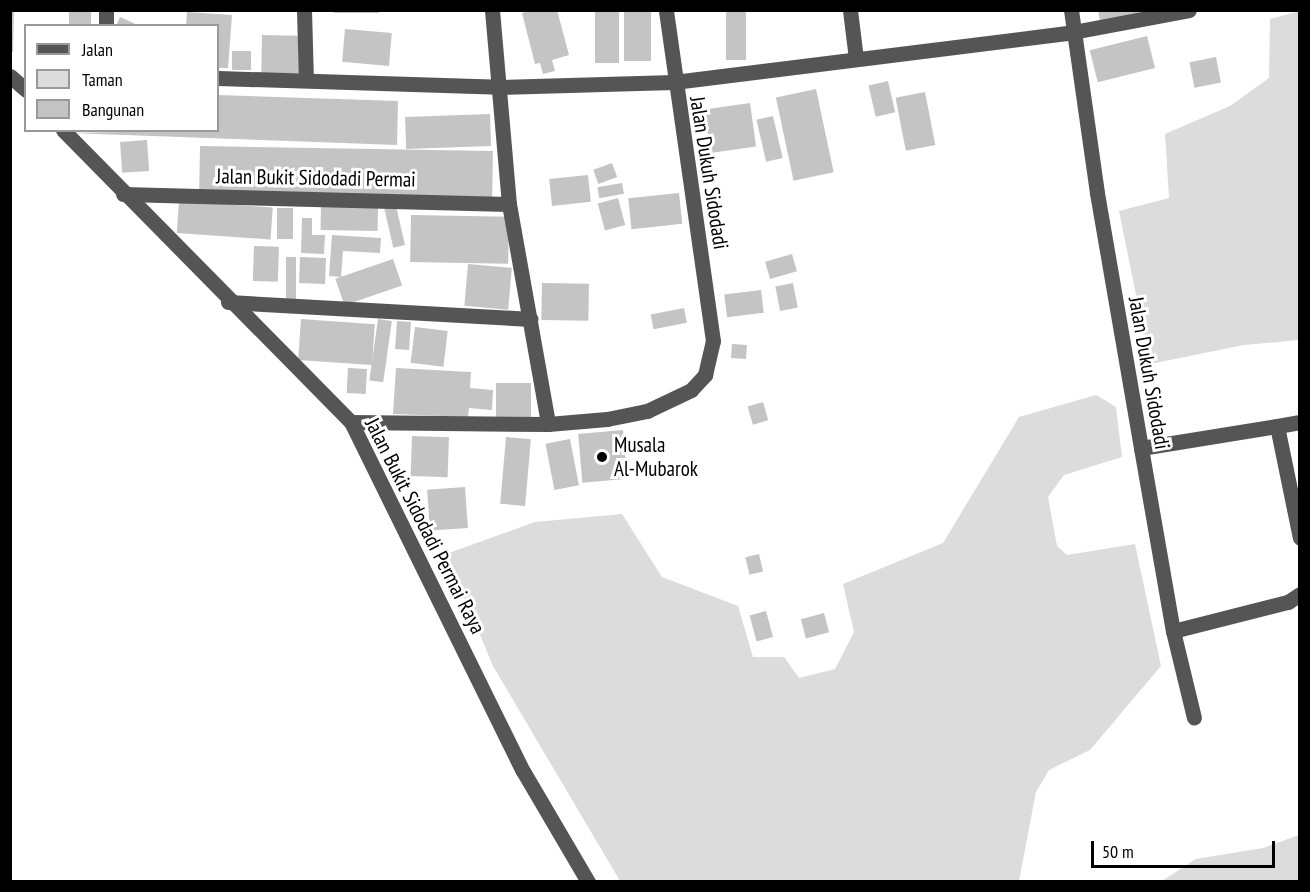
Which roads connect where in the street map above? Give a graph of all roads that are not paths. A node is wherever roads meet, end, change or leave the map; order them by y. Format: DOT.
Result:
graph roads {
  1 [pos="304,10"];
  2 [pos="492,10"];
  3 [pos="666,10"];
  4 [pos="850,10"];
  5 [pos="1071,10"];
  6 [pos="1189,10"];
  7 [pos="1073,32"];
  8 [pos="856,59"];
  9 [pos="219,78"];
  10 [pos="306,80"];
  11 [pos="674,82"];
  12 [pos="499,87"];
  13 [pos="65,132"];
  14 [pos="123,194"];
  15 [pos="508,204"];
  16 [pos="228,302"];
  17 [pos="531,319"];
  18 [pos="351,422"];
  19 [pos="1299,422"];
  20 [pos="548,424"];
  21 [pos="1277,426"];
  22 [pos="1141,448"];
  23 [pos="1299,535"];
  24 [pos="1299,594"];
  25 [pos="1173,631"];
  26 [pos="1194,718"];
  27 [pos="588,882"];
  1 -- 10 [label="street"];
  2 -- 12 [label="street"];
  3 -- 11 [label="street, Jalan Dukuh Sidodadi"];
  4 -- 8 [label="street"];
  5 -- 7 [label="street, Jalan Dukuh Sidodadi"];
  6 -- 7 [label="street, Jalan Dukuh Sidodadi"];
  7 -- 8 [label="street, Jalan Dukuh Sidodadi"];
  7 -- 22 [label="street, Jalan Dukuh Sidodadi"];
  8 -- 11 [label="street, Jalan Dukuh Sidodadi"];
  9 -- 10 [label="street"];
  10 -- 12 [label="street"];
  11 -- 12 [label="street"];
  11 -- 20 [label="street, Jalan Dukuh Sidodadi"];
  12 -- 15 [label="street"];
  13 -- 14 [label="street, Jalan Bukit Sidodadi Permai Raya"];
  14 -- 15 [label="street, Jalan Bukit Sidodadi Permai"];
  14 -- 16 [label="street, Jalan Bukit Sidodadi Permai Raya"];
  15 -- 17 [label="street"];
  16 -- 17 [label="street"];
  16 -- 18 [label="street, Jalan Bukit Sidodadi Permai Raya"];
  17 -- 20 [label="street"];
  18 -- 20 [label="street"];
  18 -- 27 [label="street, Jalan Bukit Sidodadi Permai Raya"];
  19 -- 21 [label="street"];
  21 -- 22 [label="street"];
  21 -- 23 [label="street"];
  22 -- 25 [label="street, Jalan Dukuh Sidodadi"];
  24 -- 25 [label="street"];
  25 -- 26 [label="street, Jalan Dukuh Sidodadi"];
}
